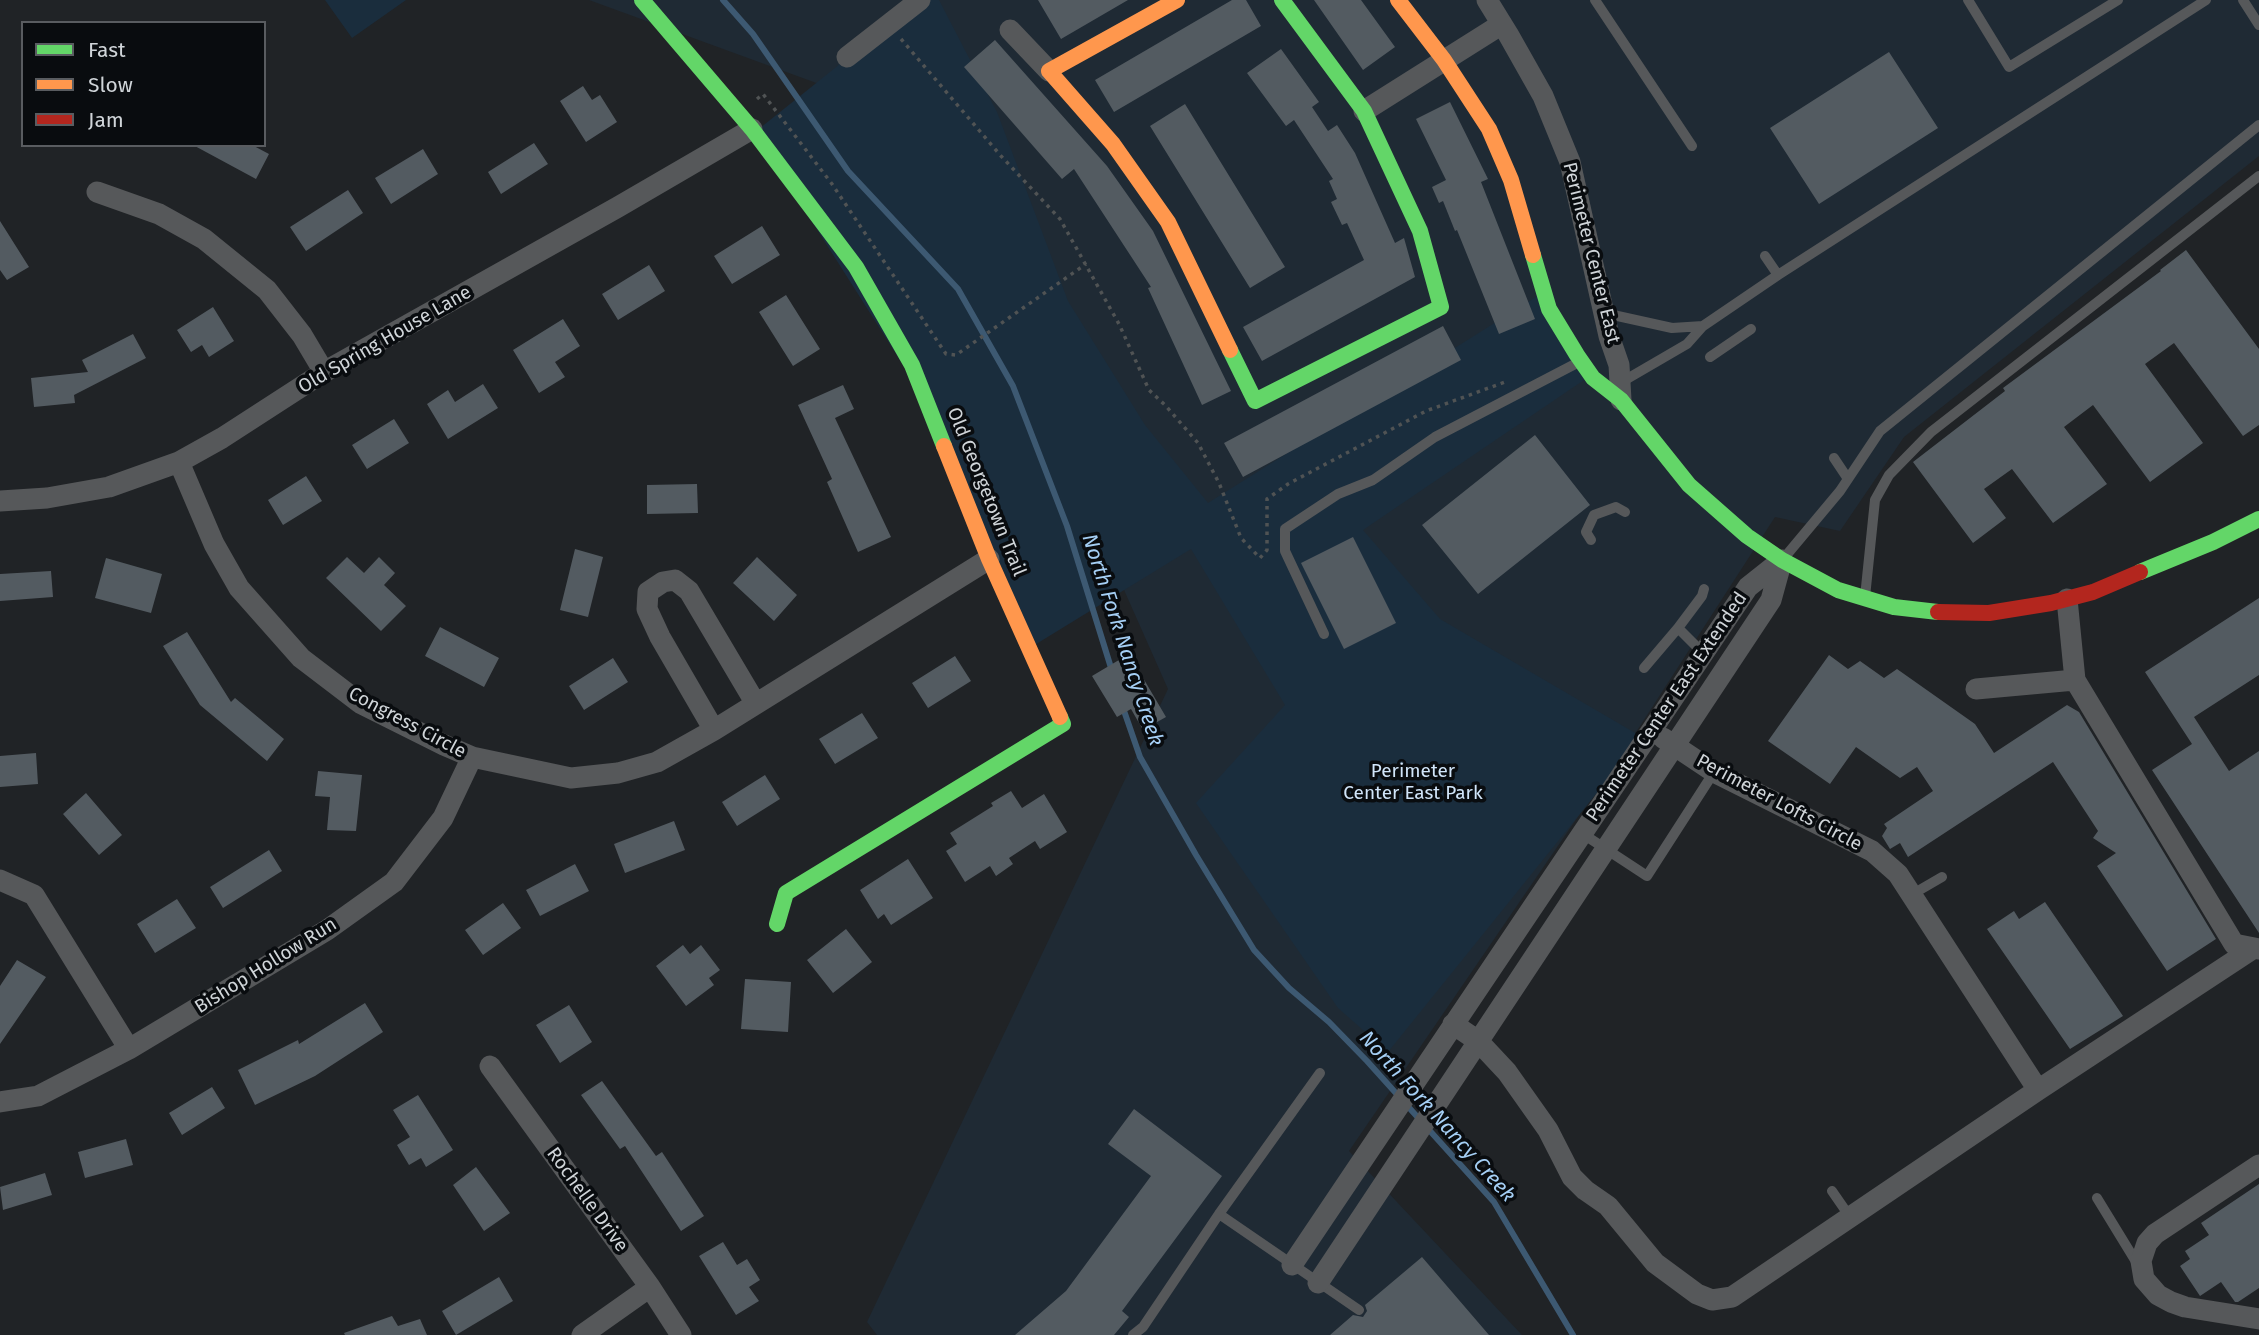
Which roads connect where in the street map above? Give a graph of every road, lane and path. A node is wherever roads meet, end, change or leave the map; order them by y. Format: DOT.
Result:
graph roads {
  1 [pos="642,0"];
  2 [pos="920,0"];
  3 [pos="1177,0"];
  4 [pos="1282,0"];
  5 [pos="1398,0"];
  6 [pos="1487,0"];
  7 [pos="1595,0"];
  8 [pos="1968,0"];
  9 [pos="2118,0"];
  10 [pos="2206,0"];
  11 [pos="2243,0"];
  12 [pos="889,24"];
  13 [pos="1502,24"];
  14 [pos="2259,25"];
  15 [pos="1010,30"];
  16 [pos="847,57"];
  17 [pos="1444,61"];
  18 [pos="1049,71"];
  19 [pos="763,94"];
  20 [pos="1364,111"];
  21 [pos="2259,125"];
  22 [pos="752,129"];
  23 [pos="1692,146"];
  24 [pos="2259,176"];
  25 [pos="97,192"];
  26 [pos="1765,256"];
  27 [pos="1086,264"];
  28 [pos="1778,275"];
  29 [pos="1604,313"];
  30 [pos="1703,326"];
  31 [pos="1751,329"];
  32 [pos="1710,357"];
  33 [pos="1581,361"];
  34 [pos="324,372"];
  35 [pos="1620,392"];
  36 [pos="1834,458"];
  37 [pos="179,462"];
  38 [pos="1848,479"];
  39 [pos="0,501"];
  40 [pos="1625,512"];
  41 [pos="2259,519"];
  42 [pos="1591,540"];
  43 [pos="1260,558"];
  44 [pos="989,559"];
  45 [pos="1782,560"];
  46 [pos="1704,589"];
  47 [pos="1865,598"];
  48 [pos="2067,598"];
  49 [pos="1678,628"];
  50 [pos="1324,634"];
  51 [pos="1703,653"];
  52 [pos="1644,668"];
  53 [pos="2075,680"];
  54 [pos="1976,689"];
  55 [pos="756,704"];
  56 [pos="714,730"];
  57 [pos="1652,730"];
  58 [pos="1674,744"];
  59 [pos="471,757"];
  60 [pos="1714,772"];
  61 [pos="1583,834"];
  62 [pos="1604,848"];
  63 [pos="1942,877"];
  64 [pos="0,880"];
  65 [pos="1911,895"];
  66 [pos="777,924"];
  67 [pos="2257,949"];
  68 [pos="1453,1024"];
  69 [pos="1478,1041"];
  70 [pos="129,1049"];
  71 [pos="490,1066"];
  72 [pos="1320,1073"];
  73 [pos="2038,1090"];
  74 [pos="0,1102"];
  75 [pos="2259,1165"];
  76 [pos="1832,1191"];
  77 [pos="2097,1198"];
  78 [pos="1219,1214"];
  79 [pos="1850,1217"];
  80 [pos="1292,1265"];
  81 [pos="2142,1270"];
  82 [pos="1318,1283"];
  83 [pos="650,1287"];
  84 [pos="1359,1310"];
  85 [pos="2259,1319"];
  86 [pos="582,1335"];
  87 [pos="681,1335"];
  88 [pos="1133,1335"];
  1 -- 22 [label="street, Old Georgetown Trail"];
  2 -- 12 [label="street"];
  3 -- 18 [label="street"];
  4 -- 20 [label="street"];
  5 -- 17 [label="street, Perimeter Center East"];
  6 -- 13 [label="street, Perimeter Center East"];
  7 -- 23 [label="lane"];
  8 -- 9 [label="lane"];
  10 -- 28 [label="lane"];
  11 -- 14 [label="lane"];
  12 -- 16 [label="street"];
  12 -- 27 [label="path"];
  13 -- 17 [label="street"];
  13 -- 29 [label="street, Perimeter Center East"];
  15 -- 18 [label="street"];
  17 -- 20 [label="street"];
  17 -- 33 [label="street, Perimeter Center East"];
  18 -- 20 [label="street"];
  19 -- 27 [label="path"];
  21 -- 38 [label="lane"];
  22 -- 34 [label="street, Old Spring House Lane"];
  22 -- 44 [label="street, Old Georgetown Trail"];
  24 -- 47 [label="lane"];
  25 -- 34 [label="street"];
  26 -- 28 [label="lane"];
  27 -- 43 [label="path"];
  28 -- 30 [label="lane"];
  29 -- 30 [label="lane"];
  29 -- 35 [label="street, Perimeter Center East"];
  30 -- 35 [label="lane"];
  31 -- 32 [label="lane"];
  33 -- 35 [label="street, Perimeter Center East"];
  33 -- 50 [label="lane"];
  34 -- 37 [label="street, Old Spring House Lane"];
  35 -- 45 [label="street, Perimeter Center East"];
  36 -- 38 [label="lane"];
  37 -- 39 [label="street, Old Spring House Lane"];
  37 -- 59 [label="street, Congress Circle"];
  38 -- 45 [label="lane"];
  40 -- 42 [label="lane"];
  41 -- 48 [label="street, Perimeter Center East"];
  44 -- 55 [label="street, Congress Circle"];
  44 -- 66 [label="street, Old Georgetown Trail"];
  45 -- 47 [label="street, Perimeter Center East"];
  45 -- 51 [label="street, Perimeter Center East Extended"];
  45 -- 58 [label="street, Perimeter Center East Extended"];
  46 -- 49 [label="lane"];
  47 -- 48 [label="street, Perimeter Center East"];
  48 -- 53 [label="street"];
  49 -- 51 [label="lane"];
  49 -- 52 [label="lane"];
  51 -- 57 [label="street, Perimeter Center East Extended"];
  53 -- 54 [label="street"];
  53 -- 67 [label="street"];
  55 -- 56 [label="street, Congress Circle"];
  55 -- 56 [label="street"];
  56 -- 59 [label="street, Congress Circle"];
  57 -- 58 [label="street, Perimeter Lofts Circle"];
  57 -- 61 [label="street, Perimeter Center East Extended"];
  58 -- 60 [label="street, Perimeter Lofts Circle"];
  58 -- 62 [label="street, Perimeter Center East Extended"];
  59 -- 70 [label="street, Bishop Hollow Run"];
  60 -- 62 [label="lane"];
  60 -- 65 [label="street, Perimeter Lofts Circle"];
  61 -- 62 [label="lane"];
  61 -- 68 [label="street, Perimeter Center East Extended"];
  62 -- 69 [label="street, Perimeter Center East Extended"];
  63 -- 65 [label="lane"];
  64 -- 70 [label="street"];
  65 -- 73 [label="street, Perimeter Lofts Circle"];
  67 -- 73 [label="street"];
  68 -- 69 [label="street"];
  68 -- 80 [label="street, Perimeter Center East Extended"];
  69 -- 79 [label="street"];
  69 -- 82 [label="street, Perimeter Center East Extended"];
  70 -- 74 [label="street, Bishop Hollow Run"];
  71 -- 83 [label="street, Rochelle Drive"];
  72 -- 78 [label="lane"];
  73 -- 79 [label="street"];
  75 -- 81 [label="street"];
  76 -- 79 [label="lane"];
  77 -- 81 [label="lane"];
  78 -- 80 [label="lane"];
  78 -- 88 [label="lane"];
  80 -- 82 [label="lane"];
  81 -- 85 [label="street"];
  82 -- 84 [label="lane"];
  83 -- 86 [label="street"];
  83 -- 87 [label="street, Rochelle Drive"];
}
